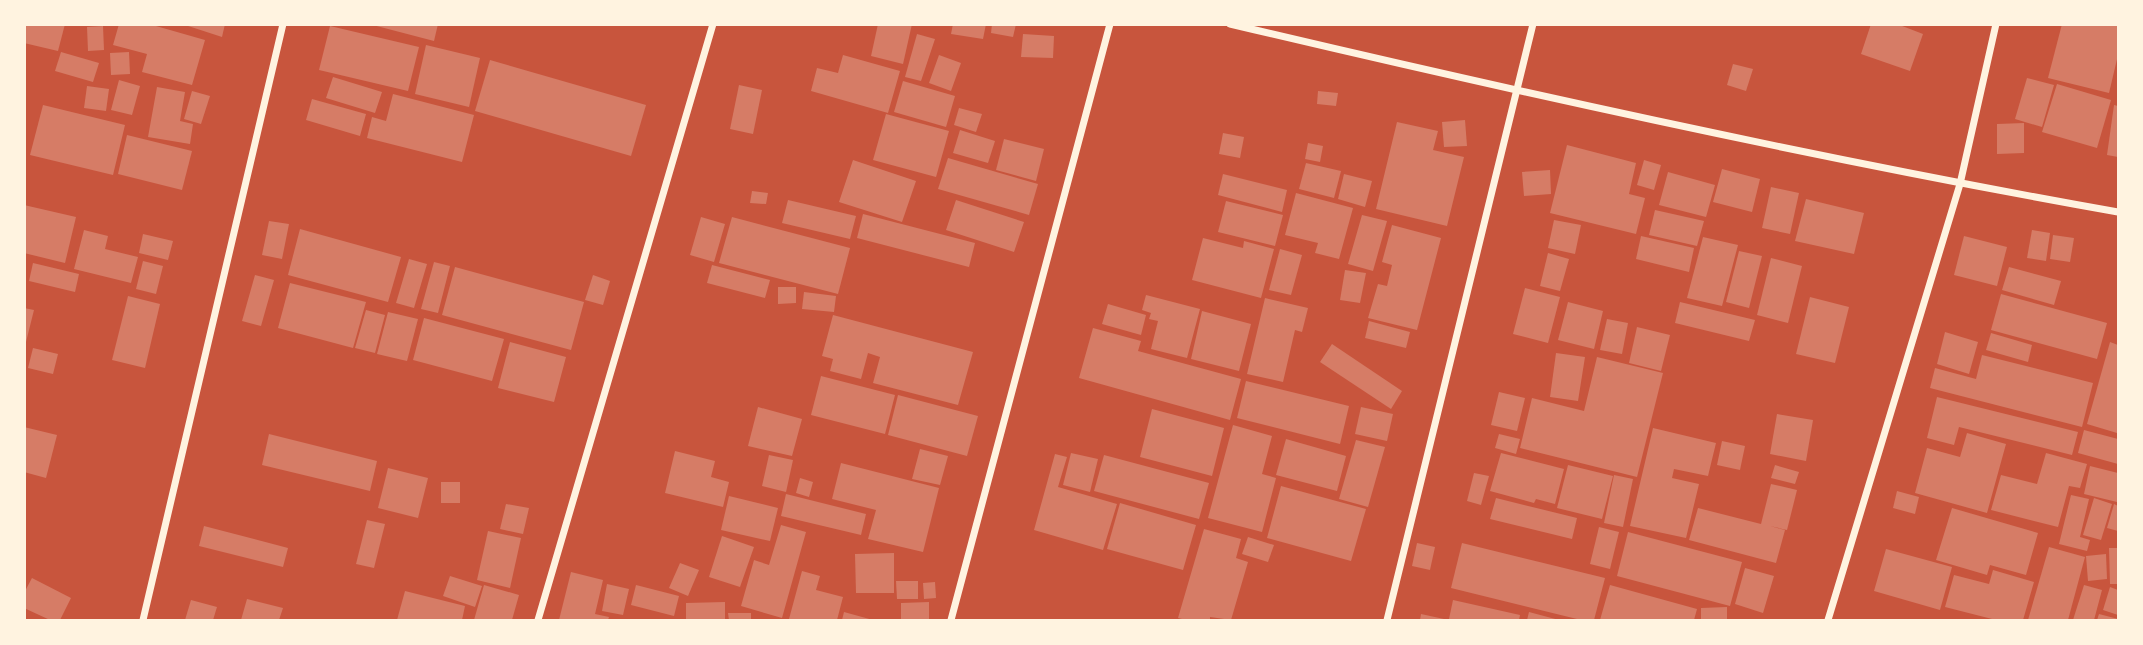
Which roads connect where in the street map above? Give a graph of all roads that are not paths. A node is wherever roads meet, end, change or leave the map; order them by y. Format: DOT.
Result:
graph roads {
  1 [pos="283,24"];
  2 [pos="713,24"];
  3 [pos="1110,24"];
  4 [pos="1230,24"];
  5 [pos="1533,24"];
  6 [pos="1996,24"];
  7 [pos="1517,92"];
  8 [pos="1960,184"];
  9 [pos="2119,212"];
  10 [pos="142,621"];
  11 [pos="538,621"];
  12 [pos="951,621"];
  13 [pos="1387,621"];
  14 [pos="1828,621"];
  1 -- 10 [label="street"];
  2 -- 11 [label="street"];
  3 -- 12 [label="street"];
  4 -- 7 [label="street"];
  5 -- 7 [label="street"];
  6 -- 8 [label="street"];
  7 -- 8 [label="street"];
  7 -- 13 [label="street"];
  8 -- 9 [label="street"];
  8 -- 14 [label="street"];
}
